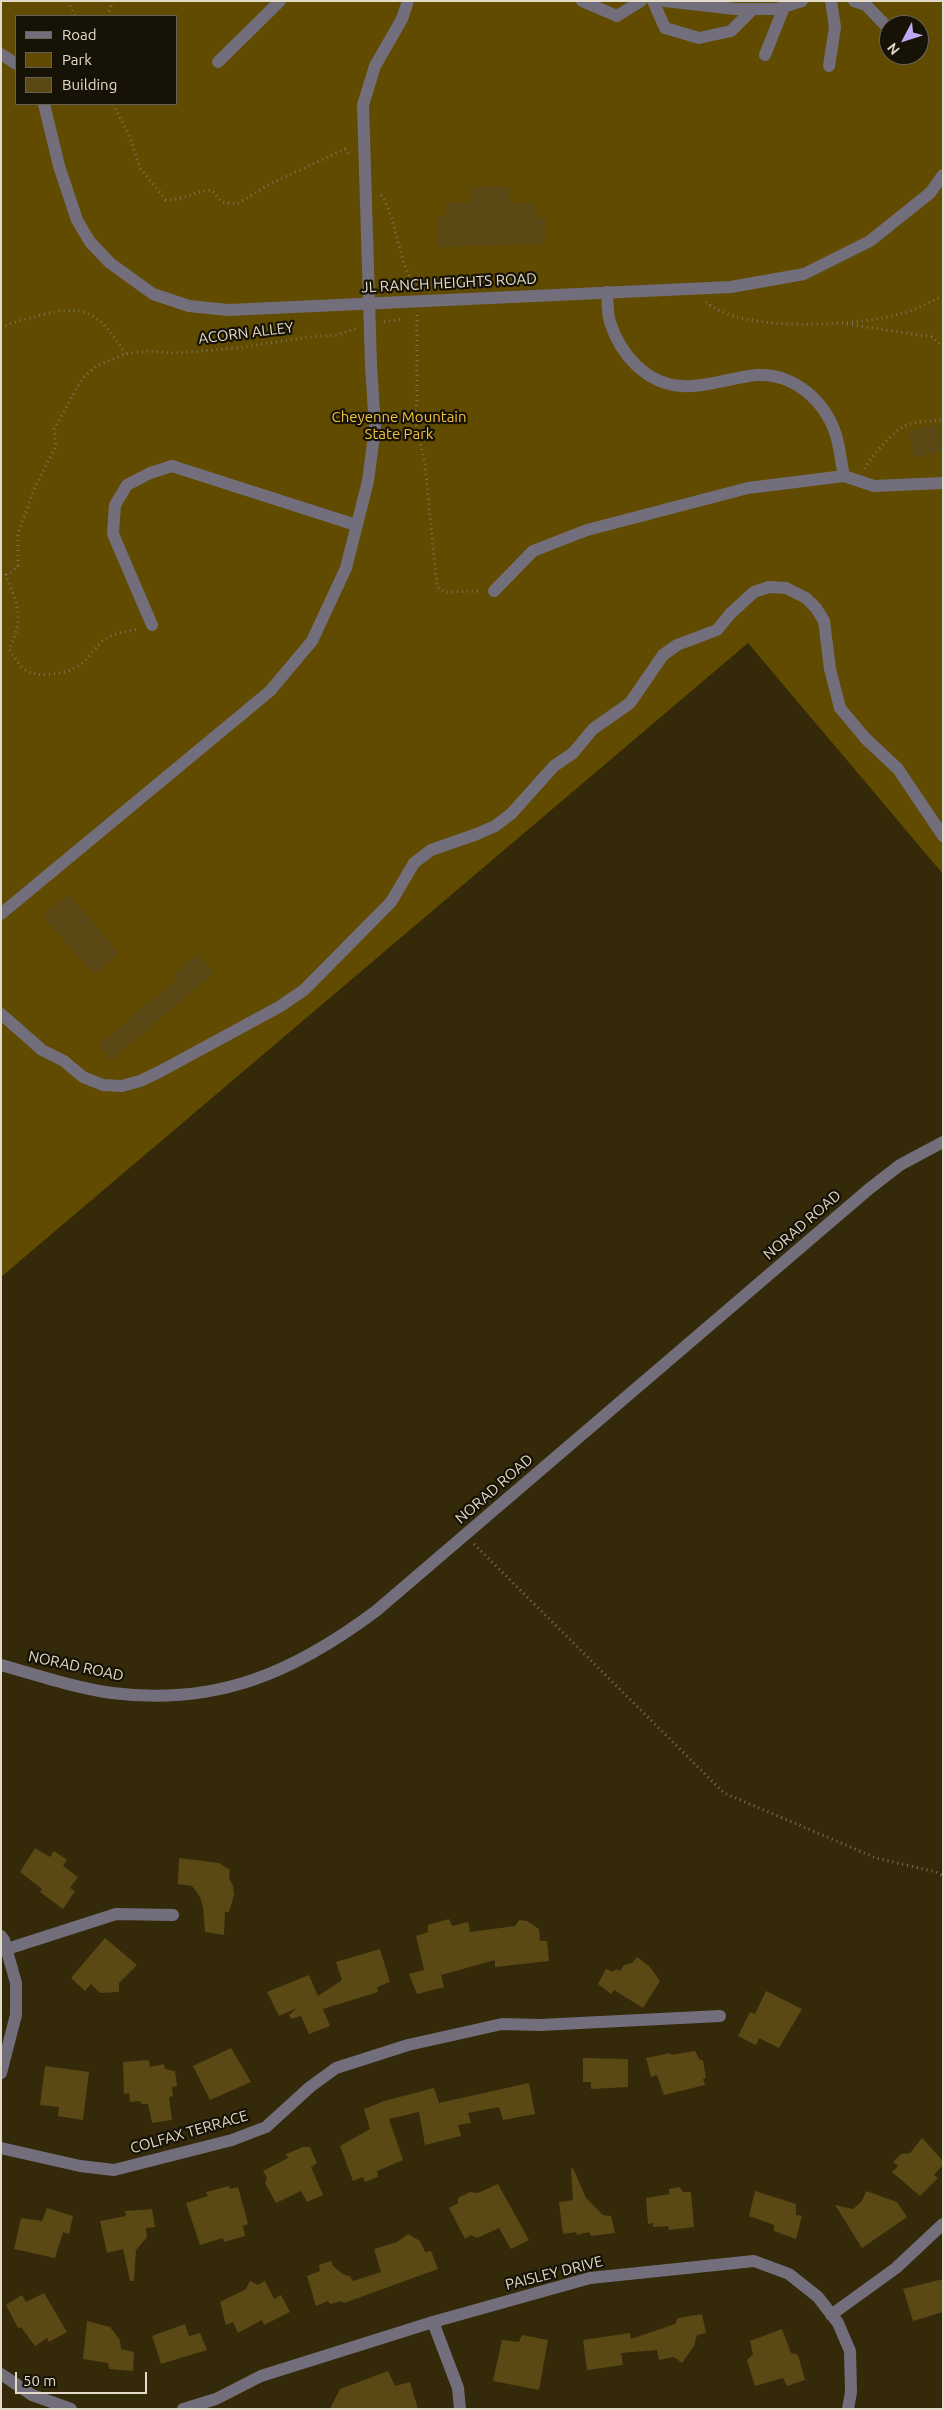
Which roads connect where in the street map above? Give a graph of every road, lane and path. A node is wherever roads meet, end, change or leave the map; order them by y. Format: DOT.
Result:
graph roads {
  1 [pos="68,1"];
  2 [pos="113,1"];
  3 [pos="280,1"];
  4 [pos="408,1"];
  5 [pos="582,1"];
  6 [pos="641,1"];
  7 [pos="653,1"];
  8 [pos="665,1"];
  9 [pos="802,1"];
  10 [pos="831,1"];
  11 [pos="854,1"];
  12 [pos="712,4"];
  13 [pos="784,7"];
  14 [pos="753,9"];
  15 [pos="75,15"];
  16 [pos="108,15"];
  17 [pos="879,19"];
  18 [pos="1,54"];
  19 [pos="765,55"];
  20 [pos="218,62"];
  21 [pos="15,63"];
  22 [pos="829,66"];
  23 [pos="44,105"];
  24 [pos="943,175"];
  25 [pos="690,288"];
  26 [pos="607,292"];
  27 [pos="943,296"];
  28 [pos="370,303"];
  29 [pos="416,317"];
  30 [pos="844,323"];
  31 [pos="1,328"];
  32 [pos="370,328"];
  33 [pos="943,347"];
  34 [pos="124,354"];
  35 [pos="943,420"];
  36 [pos="844,476"];
  37 [pos="861,482"];
  38 [pos="943,483"];
  39 [pos="356,525"];
  40 [pos="5,574"];
  41 [pos="494,591"];
  42 [pos="152,625"];
  43 [pos="943,836"];
  44 [pos="1,914"];
  45 [pos="1,1014"];
  46 [pos="943,1142"];
  47 [pos="465,1535"];
  48 [pos="1,1665"];
  49 [pos="943,1876"];
  50 [pos="173,1915"];
  51 [pos="1,1936"];
  52 [pos="7,1949"];
  53 [pos="720,2016"];
  54 [pos="1,2073"];
  55 [pos="1,2148"];
  56 [pos="943,2224"];
  57 [pos="832,2315"];
  58 [pos="434,2322"];
  59 [pos="1,2374"];
  60 [pos="72,2409"];
  61 [pos="183,2409"];
  62 [pos="460,2409"];
  63 [pos="848,2409"];
  1 -- 15 [label="path"];
  2 -- 16 [label="path"];
  3 -- 20 [label="street"];
  4 -- 28 [label="street"];
  5 -- 6 [label="street"];
  7 -- 14 [label="street"];
  8 -- 12 [label="street"];
  9 -- 13 [label="street"];
  10 -- 22 [label="street"];
  11 -- 17 [label="street"];
  12 -- 14 [label="street"];
  13 -- 14 [label="street"];
  13 -- 19 [label="street"];
  18 -- 21 [label="street"];
  23 -- 28 [label="street, JL RANCH HEIGHTS ROAD"];
  24 -- 25 [label="street, JL RANCH HEIGHTS ROAD"];
  25 -- 26 [label="street, JL RANCH HEIGHTS ROAD"];
  25 -- 30 [label="path"];
  26 -- 28 [label="street, JL RANCH HEIGHTS ROAD"];
  26 -- 36 [label="street"];
  27 -- 30 [label="path"];
  28 -- 32 [label="street"];
  29 -- 32 [label="path, ACORN ALLEY"];
  30 -- 33 [label="path"];
  31 -- 34 [label="path"];
  32 -- 34 [label="path, ACORN ALLEY"];
  32 -- 39 [label="street"];
  34 -- 40 [label="path, ACORN ALLEY"];
  35 -- 37 [label="path"];
  36 -- 37 [label="street"];
  36 -- 41 [label="street"];
  37 -- 38 [label="street"];
  39 -- 42 [label="street"];
  39 -- 44 [label="street"];
  40 -- 42 [label="path"];
  43 -- 45 [label="street"];
  46 -- 47 [label="street, NORAD ROAD"];
  47 -- 48 [label="street, NORAD ROAD"];
  47 -- 49 [label="path"];
  50 -- 52 [label="street"];
  51 -- 52 [label="street"];
  52 -- 54 [label="street"];
  53 -- 55 [label="street, COLFAX TERRACE"];
  56 -- 57 [label="street"];
  57 -- 58 [label="street, PAISLEY DRIVE"];
  57 -- 63 [label="street, PAISLEY DRIVE"];
  58 -- 61 [label="street, PAISLEY DRIVE"];
  58 -- 62 [label="street"];
  59 -- 60 [label="street"];
}
